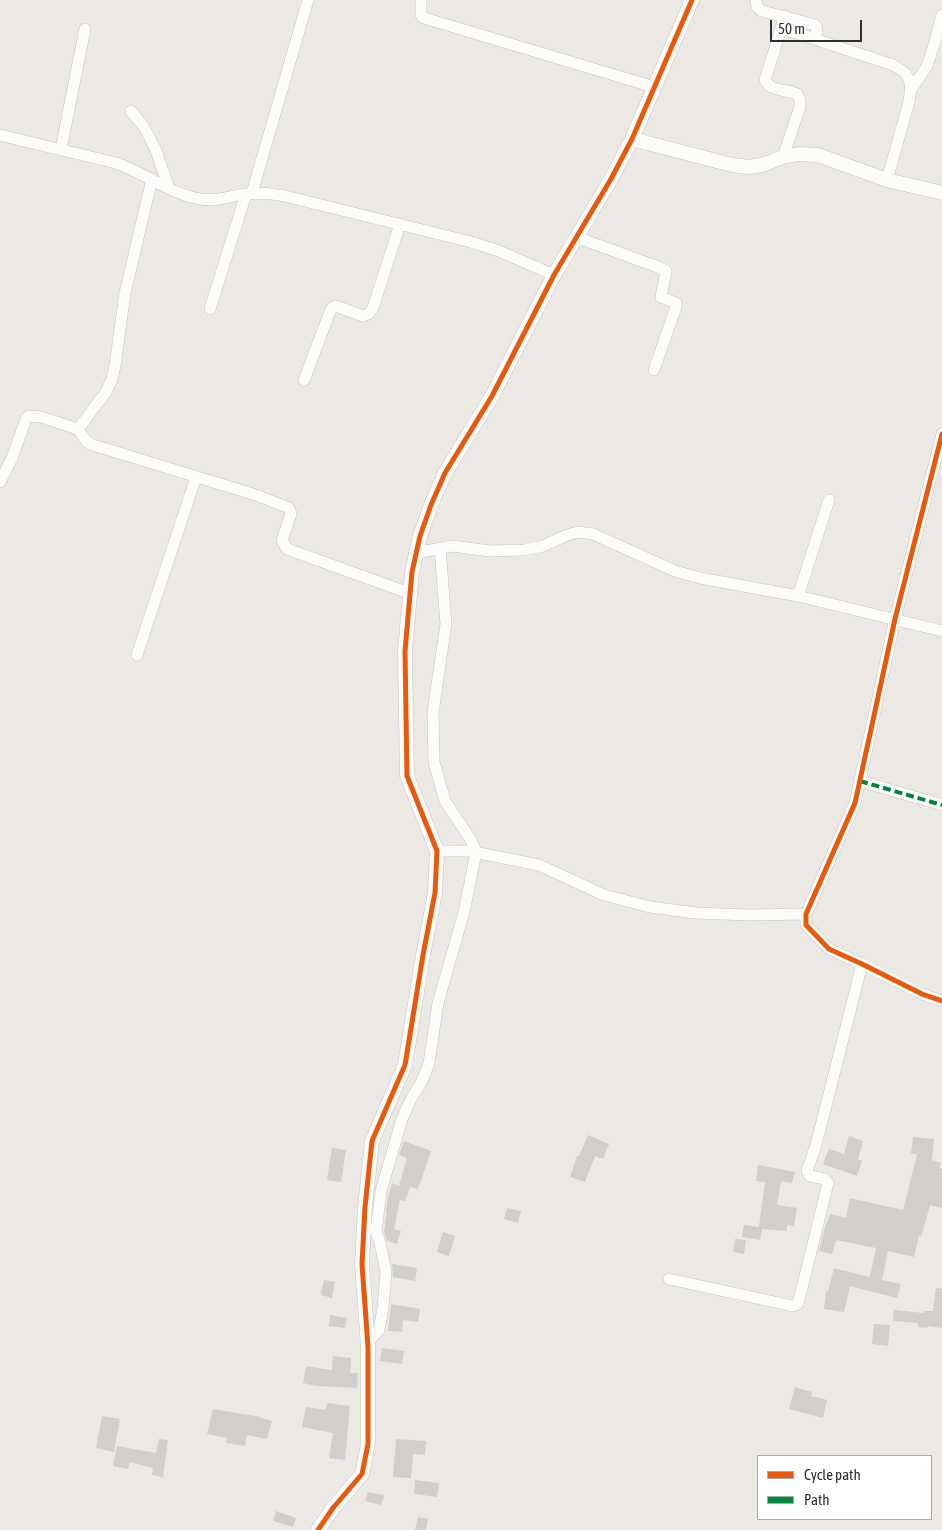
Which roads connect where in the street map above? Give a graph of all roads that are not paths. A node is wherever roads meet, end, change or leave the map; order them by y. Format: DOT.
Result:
graph roads {
  1 [pos="308,0"];
  2 [pos="420,0"];
  3 [pos="692,0"];
  4 [pos="756,0"];
  5 [pos="942,15"];
  6 [pos="785,16"];
  7 [pos="781,28"];
  8 [pos="85,29"];
  9 [pos="815,39"];
  10 [pos="643,84"];
  11 [pos="911,90"];
  12 [pos="131,111"];
  13 [pos="0,135"];
  14 [pos="632,139"];
  15 [pos="61,149"];
  16 [pos="783,157"];
  17 [pos="152,179"];
  18 [pos="887,180"];
  19 [pos="169,188"];
  20 [pos="942,193"];
  21 [pos="249,194"];
  22 [pos="400,224"];
  23 [pos="576,237"];
  24 [pos="554,275"];
  25 [pos="210,309"];
  26 [pos="654,370"];
  27 [pos="304,380"];
  28 [pos="78,429"];
  29 [pos="942,434"];
  30 [pos="2,476"];
  31 [pos="196,477"];
  32 [pos="829,500"];
  33 [pos="440,548"];
  34 [pos="416,553"];
  35 [pos="409,593"];
  36 [pos="798,596"];
  37 [pos="895,619"];
  38 [pos="942,630"];
  39 [pos="137,655"];
  40 [pos="860,780"];
  41 [pos="942,805"];
  42 [pos="437,851"];
  43 [pos="476,852"];
  44 [pos="806,914"];
  45 [pos="862,964"];
  46 [pos="942,1001"];
  47 [pos="669,1279"];
  48 [pos="368,1342"];
  49 [pos="318,1530"];
  1 -- 21 [label="street"];
  2 -- 10 [label="street"];
  3 -- 10 [label="street"];
  4 -- 6 [label="street"];
  5 -- 11 [label="street"];
  6 -- 7 [label="street"];
  6 -- 9 [label="street"];
  7 -- 9 [label="street"];
  7 -- 16 [label="street"];
  8 -- 15 [label="street"];
  9 -- 11 [label="street"];
  10 -- 14 [label="street"];
  11 -- 18 [label="street"];
  12 -- 19 [label="street"];
  13 -- 15 [label="street"];
  14 -- 16 [label="street"];
  14 -- 23 [label="street"];
  15 -- 17 [label="street"];
  16 -- 18 [label="street"];
  17 -- 19 [label="street"];
  17 -- 28 [label="street"];
  18 -- 20 [label="street"];
  19 -- 21 [label="street"];
  21 -- 22 [label="street"];
  21 -- 25 [label="street"];
  22 -- 24 [label="street"];
  22 -- 27 [label="street"];
  23 -- 24 [label="street"];
  23 -- 26 [label="street"];
  24 -- 34 [label="street"];
  28 -- 30 [label="street"];
  28 -- 31 [label="street"];
  29 -- 37 [label="street"];
  31 -- 35 [label="street"];
  31 -- 39 [label="street"];
  32 -- 36 [label="street"];
  33 -- 34 [label="street"];
  33 -- 36 [label="street"];
  33 -- 43 [label="street"];
  34 -- 35 [label="street"];
  35 -- 42 [label="street"];
  36 -- 37 [label="street"];
  37 -- 38 [label="street"];
  37 -- 40 [label="street"];
  40 -- 41 [label="street"];
  40 -- 44 [label="street"];
  42 -- 43 [label="street"];
  42 -- 48 [label="street"];
  43 -- 44 [label="street"];
  43 -- 48 [label="street"];
  44 -- 45 [label="street"];
  45 -- 46 [label="street"];
  45 -- 47 [label="street"];
  48 -- 49 [label="street"];
}
